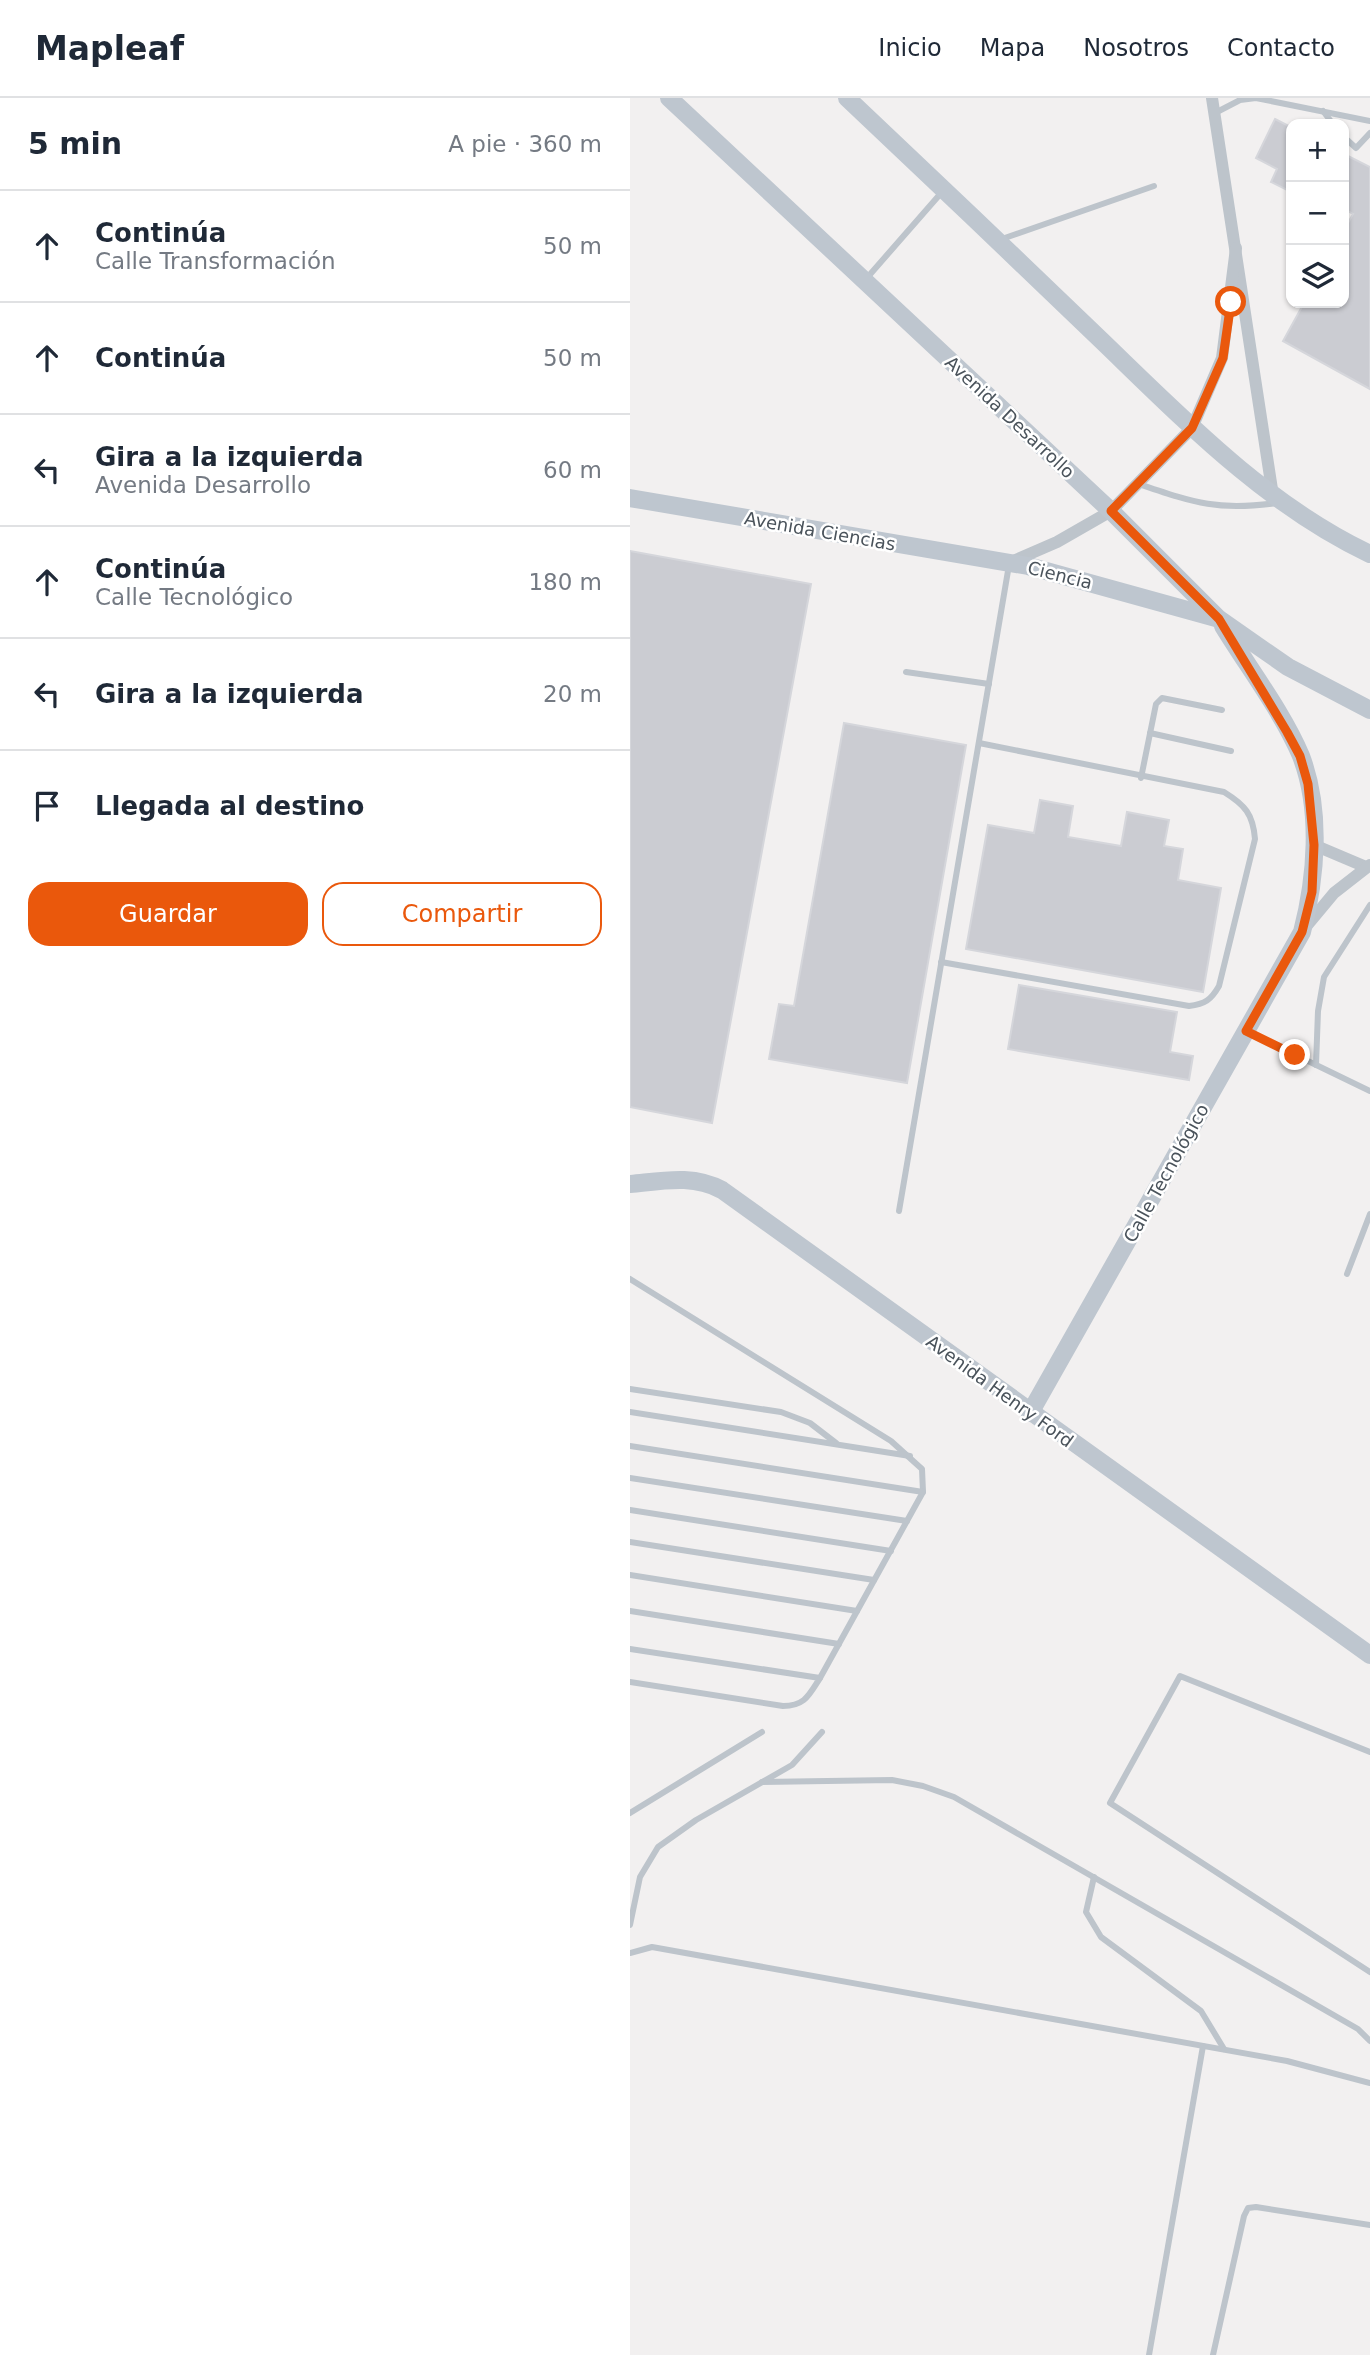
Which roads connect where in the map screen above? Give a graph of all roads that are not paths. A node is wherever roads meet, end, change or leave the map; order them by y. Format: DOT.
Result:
graph roads {
  1 [pos="669,98"];
  2 [pos="847,98"];
  3 [pos="1212,98"];
  4 [pos="1323,111"];
  5 [pos="1215,113"];
  6 [pos="1329,119"];
  7 [pos="1370,121"];
  8 [pos="1370,133"];
  9 [pos="1349,142"];
  10 [pos="1154,186"];
  11 [pos="944,190"];
  12 [pos="997,240"];
  13 [pos="1236,248"];
  14 [pos="865,280"];
  15 [pos="1192,428"];
  16 [pos="1139,484"];
  17 [pos="630,498"];
  18 [pos="1278,499"];
  19 [pos="1111,511"];
  20 [pos="1370,554"];
  21 [pos="1010,563"];
  22 [pos="1219,619"];
  23 [pos="906,672"];
  24 [pos="989,684"];
  25 [pos="1222,710"];
  26 [pos="1370,710"];
  27 [pos="1150,733"];
  28 [pos="979,743"];
  29 [pos="1231,751"];
  30 [pos="1141,778"];
  31 [pos="1314,845"];
  32 [pos="1368,866"];
  33 [pos="1369,907"];
  34 [pos="1302,932"];
  35 [pos="941,962"];
  36 [pos="1246,1031"];
  37 [pos="1316,1065"];
  38 [pos="1370,1091"];
  39 [pos="630,1184"];
  40 [pos="899,1211"];
  41 [pos="1370,1214"];
  42 [pos="1347,1274"];
  43 [pos="630,1279"];
  44 [pos="630,1389"];
  45 [pos="630,1412"];
  46 [pos="1030,1413"];
  47 [pos="837,1444"];
  48 [pos="630,1446"];
  49 [pos="912,1457"];
  50 [pos="630,1478"];
  51 [pos="923,1492"];
  52 [pos="630,1510"];
  53 [pos="907,1521"];
  54 [pos="630,1542"];
  55 [pos="891,1551"];
  56 [pos="630,1575"];
  57 [pos="874,1580"];
  58 [pos="630,1611"];
  59 [pos="857,1611"];
  60 [pos="839,1644"];
  61 [pos="630,1649"];
  62 [pos="1365,1651"];
  63 [pos="1370,1661"];
  64 [pos="820,1678"];
  65 [pos="630,1682"];
  66 [pos="762,1732"];
  67 [pos="822,1732"];
  68 [pos="1370,1752"];
  69 [pos="762,1782"];
  70 [pos="630,1813"];
  71 [pos="1094,1877"];
  72 [pos="630,1925"];
  73 [pos="630,1953"];
  74 [pos="1370,1972"];
  75 [pos="1358,2029"];
  76 [pos="1370,2029"];
  77 [pos="1370,2041"];
  78 [pos="1203,2046"];
  79 [pos="1224,2049"];
  80 [pos="1370,2083"];
  81 [pos="1370,2225"];
  82 [pos="1149,2355"];
  83 [pos="1213,2355"];
  1 -- 14 [label="street, Avenida Desarrollo"];
  2 -- 11 [label="street"];
  3 -- 5 [label="street"];
  4 -- 5 [label="lane"];
  4 -- 6 [label="lane"];
  4 -- 7 [label="lane"];
  5 -- 13 [label="street"];
  8 -- 9 [label="lane"];
  10 -- 12 [label="lane"];
  11 -- 12 [label="street"];
  11 -- 14 [label="lane"];
  12 -- 15 [label="street"];
  13 -- 15 [label="street, Ciencia"];
  13 -- 18 [label="street"];
  14 -- 19 [label="street, Avenida Desarrollo"];
  15 -- 16 [label="street, Ciencia"];
  15 -- 18 [label="street"];
  16 -- 18 [label="lane"];
  16 -- 19 [label="street, Ciencia"];
  17 -- 21 [label="street, Avenida Ciencias"];
  18 -- 20 [label="street"];
  19 -- 21 [label="street, Ciencia"];
  19 -- 22 [label="street, Avenida Desarrollo"];
  21 -- 22 [label="street, Ciencia"];
  21 -- 24 [label="lane"];
  22 -- 26 [label="street, Avenida Desarrollo"];
  22 -- 31 [label="street, Calle Tecnológico"];
  23 -- 24 [label="lane"];
  24 -- 28 [label="lane"];
  25 -- 27 [label="lane"];
  27 -- 29 [label="lane"];
  27 -- 30 [label="lane"];
  28 -- 30 [label="lane"];
  28 -- 35 [label="lane"];
  30 -- 35 [label="lane"];
  31 -- 32 [label="street, Calle Tecnológico"];
  31 -- 34 [label="street, Calle Tecnológico"];
  32 -- 34 [label="street, Calle Tecnológico"];
  33 -- 37 [label="lane"];
  34 -- 36 [label="street, Calle Tecnológico"];
  35 -- 40 [label="lane"];
  36 -- 37 [label="lane"];
  36 -- 46 [label="street, Calle Tecnológico"];
  37 -- 38 [label="lane"];
  39 -- 46 [label="street, Avenida Henry Ford"];
  41 -- 42 [label="lane"];
  43 -- 49 [label="lane"];
  44 -- 47 [label="lane"];
  45 -- 47 [label="lane"];
  46 -- 62 [label="street, Avenida Henry Ford"];
  47 -- 49 [label="lane"];
  48 -- 51 [label="lane"];
  49 -- 51 [label="lane"];
  50 -- 53 [label="lane"];
  51 -- 53 [label="lane"];
  52 -- 55 [label="lane"];
  53 -- 55 [label="lane"];
  54 -- 57 [label="lane"];
  55 -- 57 [label="lane"];
  56 -- 59 [label="lane"];
  57 -- 59 [label="lane"];
  58 -- 60 [label="lane"];
  59 -- 60 [label="lane"];
  60 -- 64 [label="lane"];
  61 -- 64 [label="lane"];
  62 -- 63 [label="street, Avenida Henry Ford"];
  64 -- 65 [label="lane"];
  66 -- 70 [label="lane"];
  67 -- 69 [label="lane"];
  68 -- 74 [label="lane"];
  69 -- 71 [label="lane"];
  69 -- 72 [label="lane"];
  71 -- 75 [label="lane"];
  71 -- 79 [label="lane"];
  73 -- 78 [label="lane"];
  75 -- 76 [label="lane"];
  75 -- 77 [label="lane"];
  78 -- 79 [label="lane"];
  78 -- 82 [label="lane"];
  79 -- 80 [label="lane"];
  81 -- 83 [label="lane"];
}
